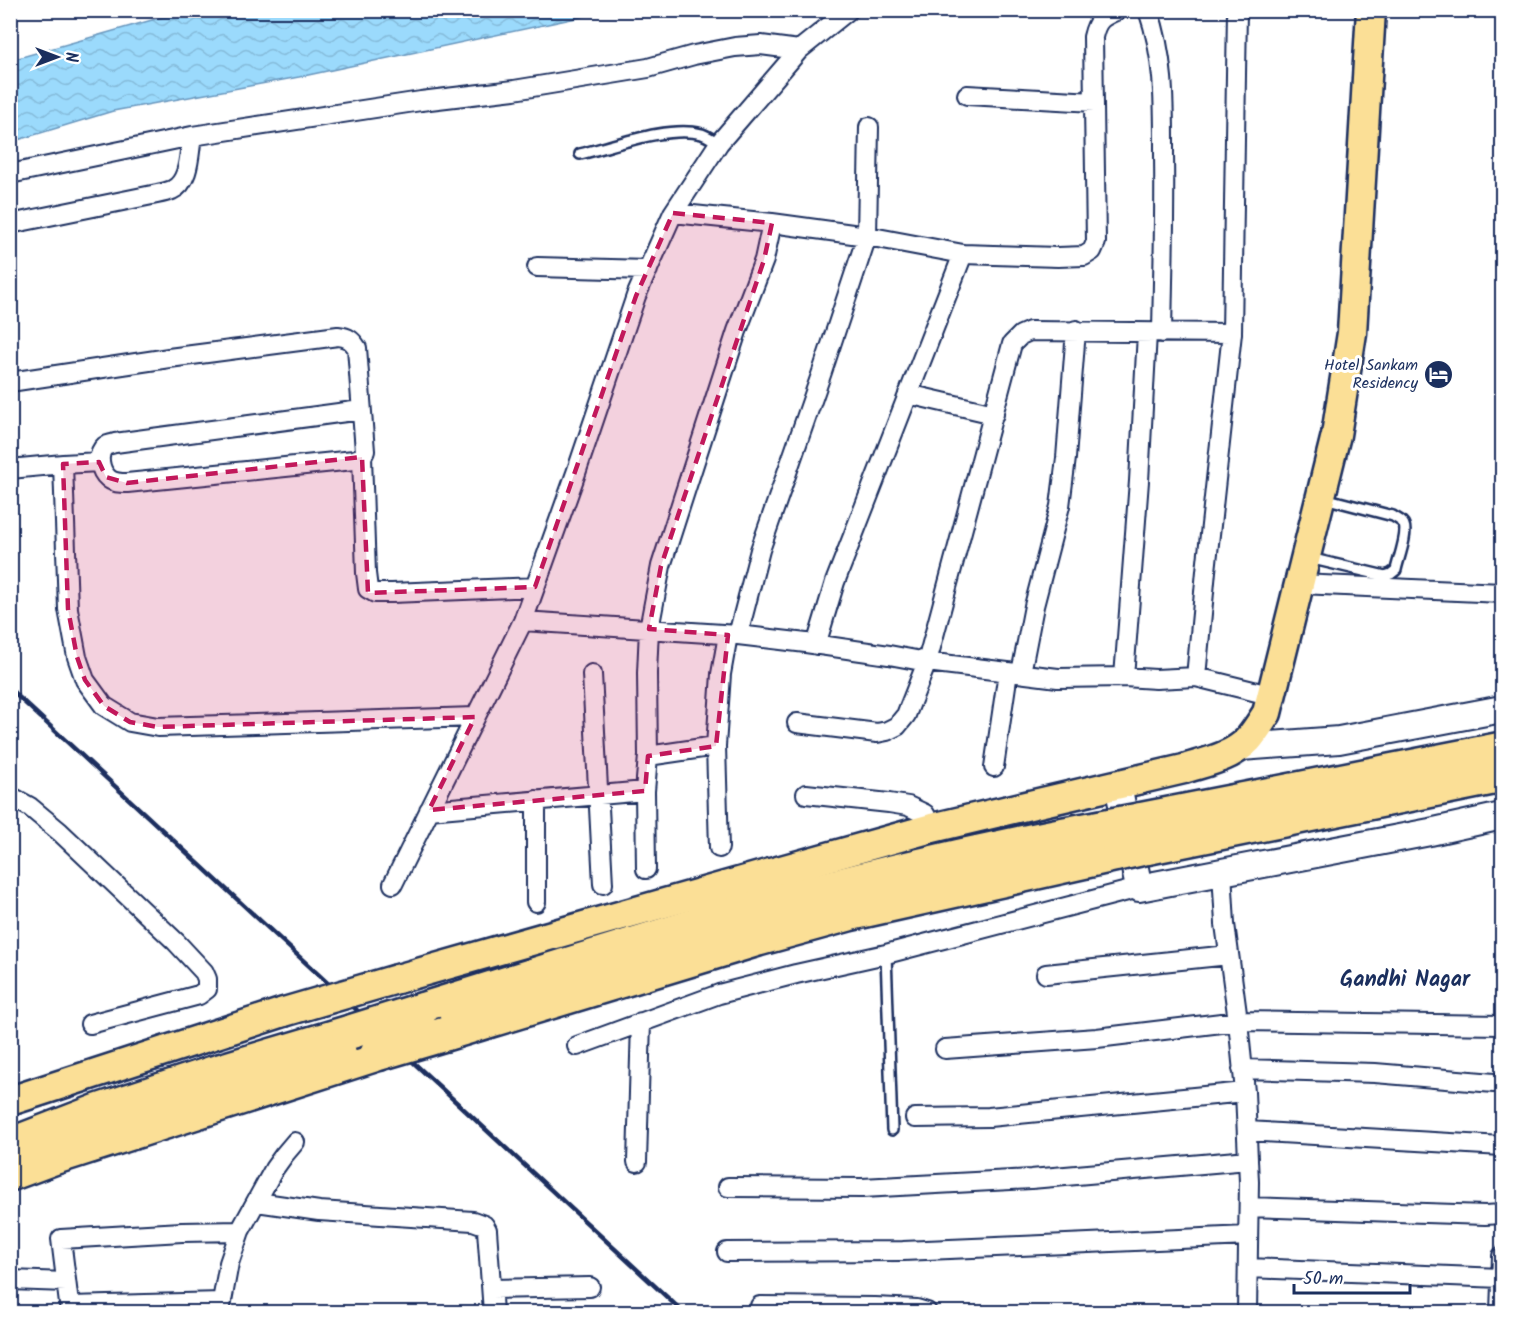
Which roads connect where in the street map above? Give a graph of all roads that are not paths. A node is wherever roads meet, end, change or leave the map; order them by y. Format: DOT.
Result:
graph roads {
  1 [pos="849,10"];
  2 [pos="1118,10"];
  3 [pos="1148,10"];
  4 [pos="1237,10"];
  5 [pos="1354,10"];
  6 [pos="1371,10"];
  7 [pos="800,50"];
  8 [pos="967,95"];
  9 [pos="1095,102"];
  10 [pos="870,127"];
  11 [pos="192,136"];
  12 [pos="719,143"];
  13 [pos="580,154"];
  14 [pos="10,174"];
  15 [pos="673,213"];
  16 [pos="772,223"];
  17 [pos="10,224"];
  18 [pos="867,236"];
  19 [pos="963,254"];
  20 [pos="537,267"];
  21 [pos="648,270"];
  22 [pos="1076,330"];
  23 [pos="1155,333"];
  24 [pos="1232,333"];
  25 [pos="10,382"];
  26 [pos="908,394"];
  27 [pos="362,410"];
  28 [pos="994,414"];
  29 [pos="362,457"];
  30 [pos="99,462"];
  31 [pos="63,464"];
  32 [pos="10,469"];
  33 [pos="1321,498"];
  34 [pos="1303,571"];
  35 [pos="535,587"];
  36 [pos="1503,593"];
  37 [pos="523,621"];
  38 [pos="649,629"];
  39 [pos="733,635"];
  40 [pos="816,645"];
  41 [pos="927,662"];
  42 [pos="1014,672"];
  43 [pos="592,674"];
  44 [pos="1197,677"];
  45 [pos="1124,678"];
  46 [pos="1257,692"];
  47 [pos="1503,709"];
  48 [pos="475,717"];
  49 [pos="797,723"];
  50 [pos="1245,743"];
  51 [pos="716,746"];
  52 [pos="1503,749"];
  53 [pos="648,756"];
  54 [pos="994,767"];
  55 [pos="1503,776"];
  56 [pos="1118,785"];
  57 [pos="645,791"];
  58 [pos="806,794"];
  59 [pos="598,795"];
  60 [pos="10,796"];
  61 [pos="536,801"];
  62 [pos="429,810"];
  63 [pos="1503,816"];
  64 [pos="932,828"];
  65 [pos="1128,837"];
  66 [pos="719,849"];
  67 [pos="646,869"];
  68 [pos="1222,871"];
  69 [pos="393,884"];
  70 [pos="603,884"];
  71 [pos="1139,888"];
  72 [pos="536,902"];
  73 [pos="886,954"];
  74 [pos="1229,955"];
  75 [pos="1046,974"];
  76 [pos="641,1022"];
  77 [pos="1238,1022"];
  78 [pos="90,1024"];
  79 [pos="1503,1025"];
  80 [pos="577,1046"];
  81 [pos="945,1049"];
  82 [pos="1242,1069"];
  83 [pos="1494,1083"];
  84 [pos="1245,1092"];
  85 [pos="10,1101"];
  86 [pos="915,1118"];
  87 [pos="892,1130"];
  88 [pos="1247,1131"];
  89 [pos="295,1142"];
  90 [pos="10,1145"];
  91 [pos="1503,1146"];
  92 [pos="1248,1160"];
  93 [pos="637,1162"];
  94 [pos="10,1174"];
  95 [pos="728,1187"];
  96 [pos="257,1202"];
  97 [pos="1249,1207"];
  98 [pos="1503,1214"];
  99 [pos="240,1231"];
  100 [pos="1248,1236"];
  101 [pos="727,1252"];
  102 [pos="1503,1256"];
  103 [pos="1248,1268"];
  104 [pos="1501,1278"];
  105 [pos="10,1280"];
  106 [pos="66,1282"];
  107 [pos="590,1287"];
  108 [pos="492,1289"];
  109 [pos="760,1306"];
  110 [pos="220,1307"];
  111 [pos="70,1309"];
  112 [pos="493,1312"];
  113 [pos="927,1312"];
  114 [pos="1247,1312"];
  115 [pos="1500,1312"];
  1 -- 7 [label="street"];
  2 -- 9 [label="street"];
  3 -- 23 [label="street"];
  4 -- 24 [label="street"];
  5 -- 46 [label="main road"];
  6 -- 33 [label="main road"];
  7 -- 11 [label="street"];
  7 -- 12 [label="street"];
  8 -- 9 [label="street"];
  9 -- 19 [label="street"];
  10 -- 18 [label="street"];
  11 -- 14 [label="street"];
  11 -- 17 [label="street"];
  12 -- 13 [label="lane"];
  12 -- 15 [label="street"];
  15 -- 16 [label="street"];
  15 -- 21 [label="street"];
  16 -- 18 [label="street"];
  16 -- 38 [label="street"];
  18 -- 19 [label="street"];
  18 -- 39 [label="street"];
  19 -- 26 [label="street"];
  20 -- 21 [label="street"];
  21 -- 35 [label="street"];
  22 -- 23 [label="street"];
  22 -- 28 [label="street"];
  22 -- 42 [label="street"];
  23 -- 24 [label="street"];
  23 -- 45 [label="street"];
  24 -- 44 [label="street"];
  25 -- 27 [label="street"];
  26 -- 28 [label="street"];
  26 -- 40 [label="street"];
  27 -- 29 [label="street"];
  27 -- 30 [label="street"];
  28 -- 41 [label="street"];
  29 -- 30 [label="street"];
  29 -- 35 [label="street"];
  30 -- 31 [label="street"];
  31 -- 32 [label="street"];
  31 -- 48 [label="street"];
  33 -- 34 [label="main road"];
  33 -- 34 [label="lane"];
  34 -- 36 [label="street"];
  34 -- 50 [label="main road"];
  35 -- 37 [label="street"];
  37 -- 38 [label="street"];
  37 -- 48 [label="street"];
  38 -- 39 [label="street"];
  38 -- 53 [label="street"];
  39 -- 40 [label="street"];
  39 -- 51 [label="street"];
  40 -- 41 [label="street"];
  41 -- 42 [label="street"];
  41 -- 49 [label="street"];
  42 -- 45 [label="street"];
  42 -- 54 [label="street"];
  43 -- 59 [label="street"];
  44 -- 45 [label="street"];
  44 -- 46 [label="street"];
  46 -- 50 [label="main road"];
  47 -- 50 [label="street"];
  48 -- 62 [label="street"];
  50 -- 56 [label="main road"];
  51 -- 53 [label="street"];
  51 -- 66 [label="street"];
  52 -- 65 [label="highway"];
  53 -- 57 [label="street"];
  55 -- 65 [label="highway"];
  56 -- 64 [label="main road"];
  56 -- 71 [label="street"];
  57 -- 59 [label="street"];
  57 -- 67 [label="street"];
  58 -- 64 [label="street"];
  59 -- 61 [label="street"];
  59 -- 70 [label="street"];
  60 -- 78 [label="street"];
  61 -- 62 [label="street"];
  61 -- 72 [label="street"];
  62 -- 69 [label="street"];
  63 -- 68 [label="street"];
  64 -- 85 [label="main road, bridge"];
  65 -- 90 [label="highway, bridge"];
  65 -- 94 [label="highway, bridge"];
  68 -- 71 [label="street"];
  68 -- 74 [label="street"];
  71 -- 73 [label="street"];
  73 -- 76 [label="street"];
  73 -- 87 [label="lane"];
  74 -- 75 [label="street"];
  74 -- 77 [label="street"];
  76 -- 80 [label="street"];
  76 -- 93 [label="street"];
  77 -- 79 [label="street"];
  77 -- 81 [label="street"];
  77 -- 82 [label="street"];
  82 -- 83 [label="street"];
  82 -- 84 [label="street"];
  84 -- 86 [label="street"];
  84 -- 88 [label="street"];
  88 -- 91 [label="street"];
  88 -- 92 [label="street"];
  89 -- 96 [label="street"];
  92 -- 95 [label="street"];
  92 -- 97 [label="street"];
  96 -- 99 [label="street"];
  96 -- 108 [label="street"];
  97 -- 98 [label="street"];
  97 -- 100 [label="street"];
  99 -- 106 [label="street"];
  99 -- 110 [label="street"];
  100 -- 101 [label="street"];
  100 -- 103 [label="street"];
  102 -- 104 [label="street"];
  103 -- 104 [label="street"];
  103 -- 114 [label="street"];
  104 -- 115 [label="street"];
  105 -- 106 [label="street"];
  106 -- 111 [label="street"];
  107 -- 108 [label="street"];
  108 -- 112 [label="street"];
  109 -- 113 [label="street"];
  110 -- 111 [label="street"];
}
